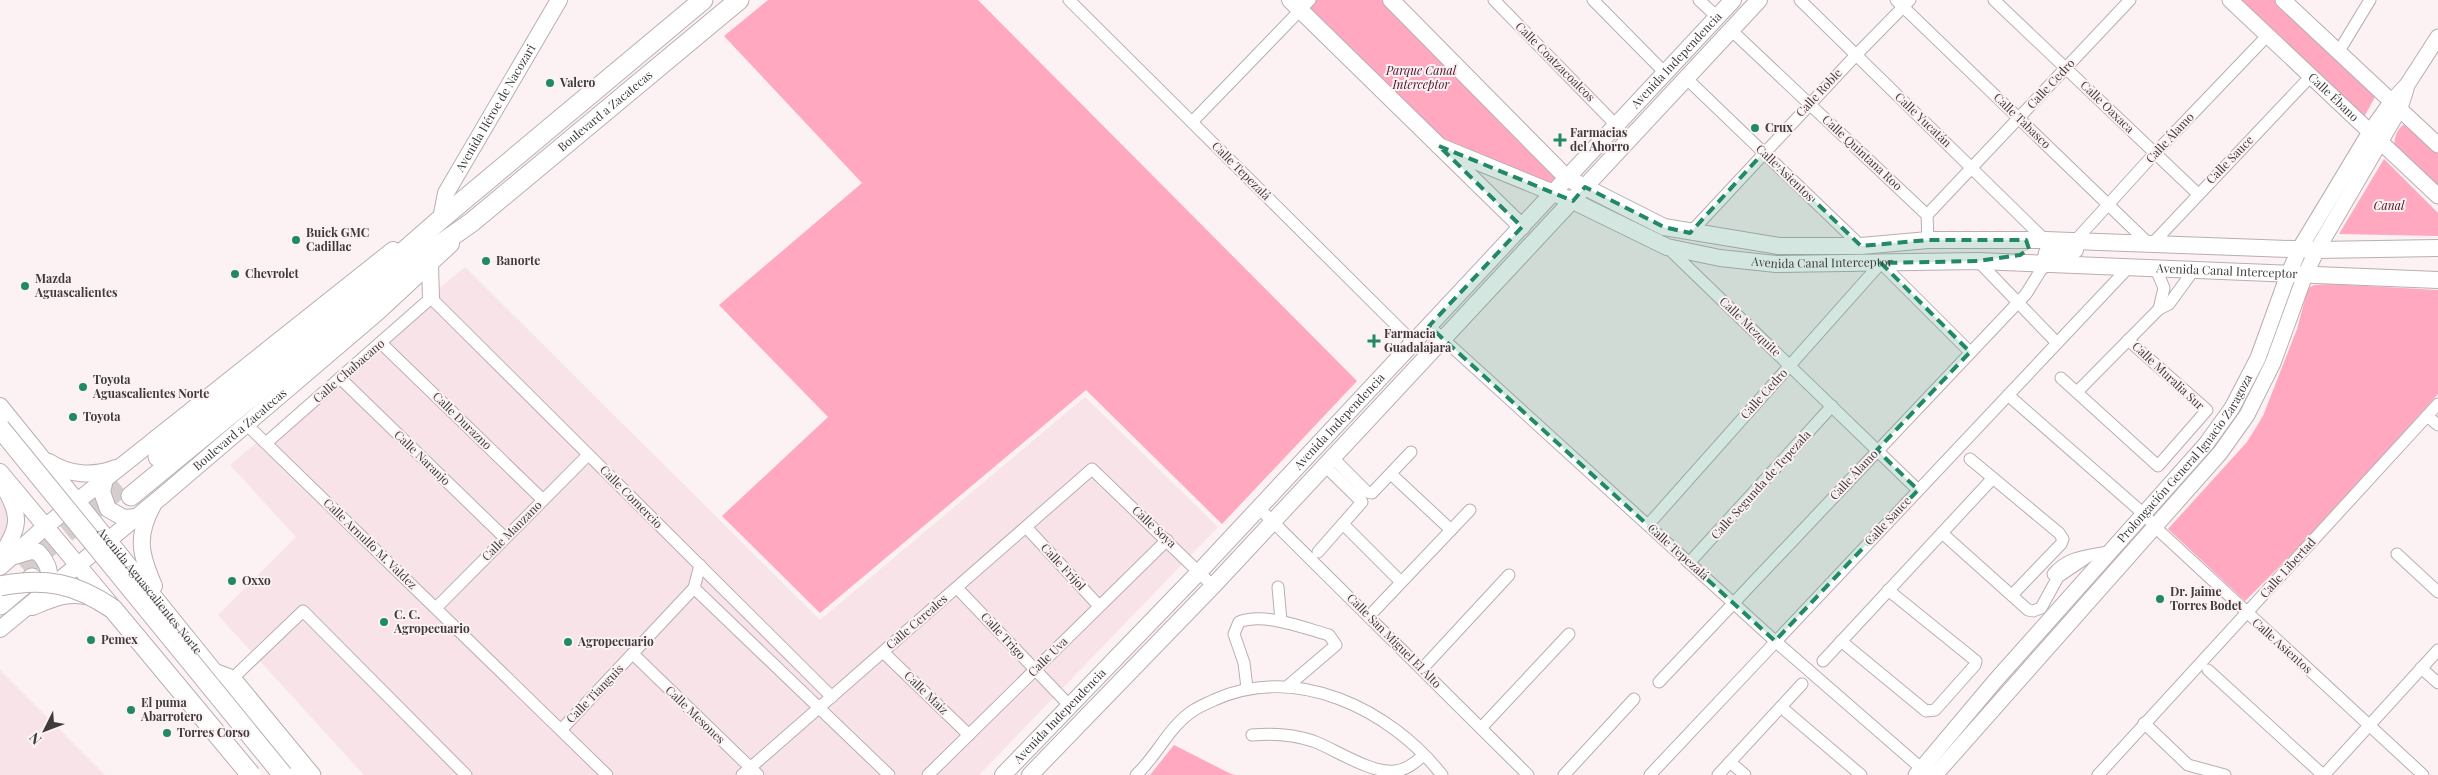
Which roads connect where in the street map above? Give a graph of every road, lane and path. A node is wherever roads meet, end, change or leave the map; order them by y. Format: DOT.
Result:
graph roads {
  1 [pos="559,0"];
  2 [pos="703,0"];
  3 [pos="739,0"];
  4 [pos="1069,0"];
  5 [pos="1391,0"];
  6 [pos="1494,0"];
  7 [pos="1592,0"];
  8 [pos="1699,0"];
  9 [pos="1733,0"];
  10 [pos="1760,0"];
  11 [pos="1800,0"];
  12 [pos="2130,0"];
  13 [pos="2230,0"];
  14 [pos="2370,0"];
  15 [pos="1998,1"];
  16 [pos="2285,1"];
  17 [pos="1903,2"];
  18 [pos="1300,3"];
  19 [pos="1717,17"];
  20 [pos="1732,30"];
  21 [pos="2267,36"];
  22 [pos="2438,37"];
  23 [pos="2339,51"];
  24 [pos="1856,54"];
  25 [pos="2066,68"];
  26 [pos="1664,72"];
  27 [pos="2310,77"];
  28 [pos="1687,79"];
  29 [pos="1810,104"];
  30 [pos="2396,104"];
  31 [pos="2020,119"];
  32 [pos="1192,122"];
  33 [pos="1616,125"];
  34 [pos="2375,137"];
  35 [pos="2438,145"];
  36 [pos="1439,146"];
  37 [pos="1764,152"];
  38 [pos="2155,153"];
  39 [pos="1972,167"];
  40 [pos="1567,178"];
  41 [pos="1585,187"];
  42 [pos="1554,192"];
  43 [pos="2198,194"];
  44 [pos="2438,196"];
  45 [pos="1573,201"];
  46 [pos="2109,204"];
  47 [pos="1927,215"];
  48 [pos="441,220"];
  49 [pos="472,222"];
  50 [pos="1522,227"];
  51 [pos="1690,232"];
  52 [pos="1928,240"];
  53 [pos="2026,240"];
  54 [pos="2045,240"];
  55 [pos="2074,241"];
  56 [pos="2117,242"];
  57 [pos="2150,244"];
  58 [pos="1861,246"];
  59 [pos="1667,247"];
  60 [pos="2300,248"];
  61 [pos="2438,248"];
  62 [pos="2318,250"];
  63 [pos="1978,261"];
  64 [pos="1881,263"];
  65 [pos="430,265"];
  66 [pos="2044,265"];
  67 [pos="2128,268"];
  68 [pos="2156,270"];
  69 [pos="2193,271"];
  70 [pos="2288,274"];
  71 [pos="2305,275"];
  72 [pos="2438,280"];
  73 [pos="431,298"];
  74 [pos="2018,302"];
  75 [pos="2159,309"];
  76 [pos="1429,326"];
  77 [pos="1444,339"];
  78 [pos="2128,340"];
  79 [pos="1413,342"];
  80 [pos="381,343"];
  81 [pos="2057,343"];
  82 [pos="1970,352"];
  83 [pos="1790,365"];
  84 [pos="340,378"];
  85 [pos="2061,378"];
  86 [pos="2076,392"];
  87 [pos="2008,395"];
  88 [pos="2438,404"];
  89 [pos="0,406"];
  90 [pos="1832,406"];
  91 [pos="2427,416"];
  92 [pos="246,424"];
  93 [pos="2438,426"];
  94 [pos="0,428"];
  95 [pos="264,441"];
  96 [pos="0,448"];
  97 [pos="1877,450"];
  98 [pos="1411,452"];
  99 [pos="40,454"];
  100 [pos="588,455"];
  101 [pos="1970,459"];
  102 [pos="128,460"];
  103 [pos="1329,462"];
  104 [pos="1092,469"];
  105 [pos="53,470"];
  106 [pos="0,472"];
  107 [pos="1391,474"];
  108 [pos="1993,478"];
  109 [pos="105,479"];
  110 [pos="0,480"];
  111 [pos="1918,490"];
  112 [pos="21,496"];
  113 [pos="543,500"];
  114 [pos="78,501"];
  115 [pos="156,501"];
  116 [pos="1259,508"];
  117 [pos="1470,510"];
  118 [pos="2146,515"];
  119 [pos="137,517"];
  120 [pos="1273,522"];
  121 [pos="1343,524"];
  122 [pos="1648,525"];
  123 [pos="46,526"];
  124 [pos="1026,527"];
  125 [pos="2155,527"];
  126 [pos="1451,530"];
  127 [pos="1942,533"];
  128 [pos="505,538"];
  129 [pos="109,539"];
  130 [pos="1167,540"];
  131 [pos="2112,551"];
  132 [pos="1318,552"];
  133 [pos="2397,554"];
  134 [pos="1690,563"];
  135 [pos="77,564"];
  136 [pos="17,565"];
  137 [pos="700,565"];
  138 [pos="0,567"];
  139 [pos="1200,571"];
  140 [pos="1509,575"];
  141 [pos="1401,582"];
  142 [pos="1213,586"];
  143 [pos="0,587"];
  144 [pos="1278,587"];
  145 [pos="48,588"];
  146 [pos="694,588"];
  147 [pos="957,588"];
  148 [pos="1888,590"];
  149 [pos="2438,592"];
  150 [pos="2012,595"];
  151 [pos="1733,603"];
  152 [pos="0,605"];
  153 [pos="1099,606"];
  154 [pos="436,608"];
  155 [pos="116,610"];
  156 [pos="165,610"];
  157 [pos="1374,611"];
  158 [pos="21,612"];
  159 [pos="2246,614"];
  160 [pos="1281,621"];
  161 [pos="0,629"];
  162 [pos="1569,634"];
  163 [pos="1775,641"];
  164 [pos="1841,641"];
  165 [pos="2438,650"];
  166 [pos="883,652"];
  167 [pos="633,654"];
  168 [pos="1823,661"];
  169 [pos="162,665"];
  170 [pos="2422,668"];
  171 [pos="1422,669"];
  172 [pos="1035,670"];
  173 [pos="2208,670"];
  174 [pos="214,671"];
  175 [pos="232,678"];
  176 [pos="1658,682"];
  177 [pos="2438,683"];
  178 [pos="1802,684"];
  179 [pos="1289,685"];
  180 [pos="1247,688"];
  181 [pos="832,697"];
  182 [pos="1634,699"];
  183 [pos="1070,706"];
  184 [pos="1781,707"];
  185 [pos="819,708"];
  186 [pos="2144,723"];
  187 [pos="2369,726"];
  188 [pos="1481,728"];
  189 [pos="561,730"];
  190 [pos="969,735"];
  191 [pos="1252,735"];
  192 [pos="1424,755"];
  193 [pos="1730,762"];
  194 [pos="750,773"];
  195 [pos="1922,773"];
  196 [pos="243,775"];
  197 [pos="252,775"];
  198 [pos="268,775"];
  199 [pos="283,775"];
  200 [pos="298,775"];
  201 [pos="313,775"];
  202 [pos="466,775"];
  203 [pos="608,775"];
  204 [pos="889,775"];
  205 [pos="928,775"];
  206 [pos="1002,775"];
  207 [pos="1030,775"];
  208 [pos="1136,775"];
  209 [pos="1442,775"];
  210 [pos="1528,775"];
  211 [pos="1564,775"];
  212 [pos="1650,775"];
  213 [pos="1718,775"];
  214 [pos="1745,775"];
  215 [pos="1861,775"];
  216 [pos="1935,775"];
  217 [pos="2098,775"];
  218 [pos="2224,775"];
  219 [pos="2323,775"];
  220 [pos="2423,775"];
  1 -- 48 [label="main road, Avenida Héroe de Nacozari"];
  2 -- 48 [label="main road, Boulevard a Zacatecas"];
  3 -- 49 [label="main road, Boulevard a Zacatecas"];
  4 -- 32 [label="street, Calle Tepezalá"];
  5 -- 40 [label="main road, Avenida Canal Interceptor"];
  6 -- 33 [label="street, Calle Coatzacoalcos"];
  7 -- 26 [label="street"];
  8 -- 19 [label="street"];
  9 -- 19 [label="main road, Avenida Independencia"];
  10 -- 20 [label="main road, Avenida Independencia"];
  11 -- 24 [label="street, Calle Yucatán"];
  12 -- 25 [label="street, Calle Cedro"];
  13 -- 21 [label="street, Calle Ébano"];
  14 -- 23 [label="street"];
  15 -- 25 [label="street, Calle Oaxaca"];
  16 -- 23 [label="street"];
  17 -- 24 [label="street, Calle Roble"];
  17 -- 31 [label="street, Calle Tabasco"];
  18 -- 32 [label="street"];
  18 -- 36 [label="main road, Avenida Canal Interceptor"];
  19 -- 26 [label="main road, Avenida Independencia"];
  20 -- 28 [label="main road, Avenida Independencia"];
  20 -- 29 [label="street, Calle Quintana Roo"];
  21 -- 27 [label="street, Calle Ébano"];
  21 -- 38 [label="street, Calle Álamo"];
  22 -- 30 [label="street, Prolongación General Ignacio Zaragoza"];
  23 -- 30 [label="street"];
  24 -- 29 [label="street, Calle Roble"];
  24 -- 39 [label="street, Calle Yucatán"];
  25 -- 31 [label="street, Calle Cedro"];
  25 -- 38 [label="street, Calle Oaxaca"];
  26 -- 33 [label="main road, Avenida Independencia"];
  27 -- 34 [label="street, Calle Ébano"];
  27 -- 43 [label="street, Calle Sauce"];
  28 -- 37 [label="street, Calle Asientos"];
  28 -- 41 [label="main road, Avenida Independencia"];
  29 -- 37 [label="street, Calle Roble"];
  29 -- 47 [label="street, Calle Quintana Roo"];
  30 -- 34 [label="street, Prolongación General Ignacio Zaragoza"];
  30 -- 35 [label="street"];
  31 -- 39 [label="street, Calle Cedro"];
  31 -- 46 [label="street, Calle Tabasco"];
  32 -- 79 [label="street, Calle Tepezalá"];
  33 -- 40 [label="main road, Avenida Independencia"];
  34 -- 44 [label="street, Calle Ébano"];
  34 -- 60 [label="street, Prolongación General Ignacio Zaragoza"];
  34 -- 62 [label="street, Prolongación General Ignacio Zaragoza"];
  36 -- 42 [label="main road, Avenida Canal Interceptor"];
  36 -- 50 [label="main road"];
  37 -- 51 [label="street, Calle Roble"];
  37 -- 58 [label="street, Calle Asientos"];
  38 -- 43 [label="street, Calle Oaxaca"];
  38 -- 46 [label="street, Calle Álamo"];
  39 -- 47 [label="street, Calle Cedro"];
  39 -- 54 [label="street, Calle Yucatán"];
  40 -- 41 [label="main road, Avenida Canal Interceptor"];
  40 -- 42 [label="main road, Avenida Independencia"];
  41 -- 45 [label="main road, Avenida Independencia"];
  41 -- 51 [label="main road, Avenida Canal Interceptor"];
  42 -- 45 [label="main road, Avenida Canal Interceptor"];
  42 -- 50 [label="main road, Avenida Independencia"];
  43 -- 57 [label="street, Calle Sauce"];
  45 -- 59 [label="main road, Avenida Canal Interceptor"];
  45 -- 77 [label="main road, Avenida Independencia"];
  46 -- 55 [label="street, Calle Álamo"];
  46 -- 57 [label="street, Calle Tabasco"];
  47 -- 52 [label="street"];
  48 -- 49 [label="main road, Boulevard a Zacatecas"];
  48 -- 102 [label="main road, Boulevard a Zacatecas"];
  49 -- 65 [label="main road, Boulevard a Zacatecas"];
  50 -- 76 [label="main road, Avenida Independencia"];
  51 -- 58 [label="main road, Avenida Canal Interceptor"];
  52 -- 53 [label="main road, Avenida Canal Interceptor"];
  52 -- 58 [label="main road, Avenida Canal Interceptor"];
  53 -- 54 [label="main road, Avenida Canal Interceptor"];
  53 -- 63 [label="main road"];
  54 -- 55 [label="main road, Avenida Canal Interceptor"];
  55 -- 56 [label="main road, Avenida Canal Interceptor"];
  56 -- 57 [label="main road, Avenida Canal Interceptor"];
  56 -- 66 [label="main road"];
  57 -- 60 [label="main road, Avenida Canal Interceptor"];
  59 -- 64 [label="main road, Avenida Canal Interceptor"];
  59 -- 83 [label="street, Calle Mezquite"];
  60 -- 62 [label="main road, Avenida Canal Interceptor"];
  60 -- 70 [label="street, Prolongación General Ignacio Zaragoza"];
  61 -- 62 [label="main road, Avenida Canal Interceptor"];
  62 -- 71 [label="street, Prolongación General Ignacio Zaragoza"];
  63 -- 64 [label="main road, Avenida Canal Interceptor"];
  63 -- 66 [label="main road, Avenida Canal Interceptor"];
  63 -- 74 [label="street"];
  64 -- 82 [label="street"];
  64 -- 83 [label="street, Calle Cedro"];
  65 -- 73 [label="main road"];
  65 -- 92 [label="main road, Boulevard a Zacatecas"];
  66 -- 67 [label="main road, Avenida Canal Interceptor"];
  66 -- 74 [label="street, Calle Álamo"];
  67 -- 68 [label="main road, Avenida Canal Interceptor"];
  67 -- 81 [label="street, Calle Sauce"];
  68 -- 69 [label="main road, Avenida Canal Interceptor"];
  68 -- 75 [label="street"];
  69 -- 70 [label="main road, Avenida Canal Interceptor"];
  69 -- 75 [label="street, Calle Muralia Sur"];
  70 -- 71 [label="main road, Avenida Canal Interceptor"];
  70 -- 118 [label="street, Prolongación General Ignacio Zaragoza"];
  71 -- 72 [label="main road, Avenida Canal Interceptor"];
  71 -- 125 [label="street, Prolongación General Ignacio Zaragoza"];
  73 -- 80 [label="street, Calle Chabacano"];
  73 -- 100 [label="street, Calle Comercio"];
  74 -- 81 [label="street"];
  74 -- 82 [label="street, Calle Álamo"];
  75 -- 78 [label="street, Calle Muralia Sur"];
  76 -- 77 [label="street, Calle Tepezalá"];
  76 -- 79 [label="main road, Avenida Independencia"];
  77 -- 103 [label="main road, Avenida Independencia"];
  77 -- 122 [label="street, Calle Tepezalá"];
  78 -- 86 [label="street, Calle Muralia Sur"];
  78 -- 86 [label="street, Calle Muralia Sur"];
  79 -- 116 [label="main road, Avenida Independencia"];
  80 -- 84 [label="street, Calle Chabacano"];
  80 -- 113 [label="street, Calle Durazno"];
  81 -- 87 [label="street, Calle Sauce"];
  82 -- 97 [label="street, Calle Álamo"];
  83 -- 90 [label="street, Calle Mezquite"];
  83 -- 122 [label="street, Calle Cedro"];
  84 -- 95 [label="street, Calle Chabacano"];
  84 -- 128 [label="street, Calle Naranjo"];
  85 -- 86 [label="street, Calle Muralia Sur"];
  87 -- 111 [label="street, Calle Sauce"];
  87 -- 118 [label="street, Calle Asientos"];
  88 -- 91 [label="street, Calle Libertad"];
  89 -- 99 [label="main road, Avenida Aguascalientes Norte"];
  90 -- 97 [label="street, Calle Mezquite"];
  90 -- 134 [label="street, Calle Segunda de Tepezala"];
  91 -- 93 [label="street"];
  91 -- 159 [label="street, Calle Libertad"];
  92 -- 95 [label="street, Calle Arnulfo M. Valdez"];
  92 -- 115 [label="main road, Boulevard a Zacatecas"];
  94 -- 199 [label="main road, Avenida Aguascalientes Norte, bridge"];
  95 -- 154 [label="street, Calle Arnulfo M. Valdez"];
  96 -- 198 [label="main road, Avenida Aguascalientes Norte"];
  97 -- 111 [label="street, Calle Mezquite"];
  97 -- 151 [label="street, Calle Álamo"];
  98 -- 107 [label="street"];
  99 -- 102 [label="main road"];
  99 -- 105 [label="main road, Avenida Aguascalientes Norte"];
  100 -- 113 [label="street, Calle Manzano"];
  100 -- 137 [label="street, Calle Comercio"];
  101 -- 108 [label="street"];
  102 -- 109 [label="main road, Boulevard a Zacatecas"];
  103 -- 107 [label="street"];
  103 -- 120 [label="main road, Avenida Independencia"];
  103 -- 121 [label="street"];
  104 -- 124 [label="street, Calle Cereales"];
  104 -- 130 [label="street, Calle Soya"];
  105 -- 112 [label="main road"];
  105 -- 114 [label="main road, Avenida Aguascalientes Norte"];
  106 -- 112 [label="main road"];
  107 -- 126 [label="street"];
  108 -- 127 [label="street"];
  108 -- 150 [label="street"];
  109 -- 114 [label="main road, Boulevard a Zacatecas"];
  109 -- 119 [label="main road"];
  110 -- 136 [label="main road"];
  111 -- 163 [label="street, Calle Sauce"];
  112 -- 123 [label="main road"];
  113 -- 128 [label="street, Calle Manzano"];
  114 -- 123 [label="main road, Boulevard a Zacatecas"];
  114 -- 129 [label="main road, Avenida Aguascalientes Norte"];
  115 -- 119 [label="main road, Boulevard a Zacatecas"];
  115 -- 156 [label="main road"];
  116 -- 120 [label="street, Calle San Miguel El Alto"];
  116 -- 139 [label="main road, Avenida Independencia"];
  117 -- 126 [label="street"];
  118 -- 125 [label="street, Calle Asientos"];
  118 -- 131 [label="street, Prolongación General Ignacio Zaragoza"];
  119 -- 129 [label="main road, Boulevard a Zacatecas"];
  120 -- 142 [label="main road, Avenida Independencia"];
  120 -- 171 [label="street, Calle San Miguel El Alto"];
  121 -- 132 [label="street"];
  121 -- 141 [label="street"];
  122 -- 134 [label="street, Calle Tepezalá"];
  123 -- 135 [label="main road"];
  123 -- 136 [label="main road, Boulevard a Zacatecas"];
  124 -- 147 [label="street, Calle Cereales"];
  124 -- 153 [label="street, Calle Frijol"];
  125 -- 159 [label="street, Calle Asientos"];
  125 -- 216 [label="street, Prolongación General Ignacio Zaragoza"];
  126 -- 141 [label="street"];
  127 -- 148 [label="street"];
  127 -- 150 [label="street"];
  128 -- 154 [label="street, Calle Manzano"];
  129 -- 135 [label="main road, Boulevard a Zacatecas"];
  129 -- 156 [label="main road, Avenida Aguascalientes Norte"];
  130 -- 139 [label="street, Calle Soya"];
  130 -- 153 [label="street, Calle Uva"];
  131 -- 150 [label="street"];
  131 -- 195 [label="street, Prolongación General Ignacio Zaragoza"];
  133 -- 149 [label="street"];
  134 -- 151 [label="street, Calle Tepezalá"];
  135 -- 145 [label="main road, Boulevard a Zacatecas"];
  135 -- 155 [label="main road"];
  136 -- 138 [label="main road, Boulevard a Zacatecas"];
  136 -- 143 [label="main road, Boulevard a Zacatecas"];
  136 -- 145 [label="main road"];
  136 -- 152 [label="main road, Boulevard a Zacatecas"];
  137 -- 146 [label="street, Calle Tianguis"];
  137 -- 181 [label="street, Calle Comercio"];
  139 -- 142 [label="street, Calle Soya"];
  139 -- 183 [label="main road, Avenida Independencia"];
  140 -- 171 [label="street"];
  141 -- 157 [label="street"];
  142 -- 207 [label="main road, Avenida Independencia"];
  143 -- 197 [label="main road, bridge"];
  144 -- 160 [label="street"];
  145 -- 158 [label="main road, Boulevard a Zacatecas"];
  146 -- 167 [label="street, Calle Tianguis"];
  146 -- 185 [label="street"];
  147 -- 166 [label="street, Calle Cereales"];
  147 -- 172 [label="street, Calle Trigo"];
  148 -- 164 [label="street"];
  148 -- 164 [label="street"];
  151 -- 163 [label="street, Calle Tepezalá"];
  151 -- 176 [label="street, Calle Álamo"];
  153 -- 172 [label="street, Calle Uva"];
  154 -- 189 [label="street, Calle Arnulfo M. Valdez"];
  155 -- 158 [label="main road"];
  155 -- 169 [label="main road"];
  156 -- 174 [label="main road, Avenida Aguascalientes Norte"];
  158 -- 161 [label="main road, Boulevard a Zacatecas"];
  159 -- 186 [label="street, Calle Libertad"];
  159 -- 187 [label="street, Calle Asientos"];
  160 -- 179 [label="street"];
  160 -- 180 [label="street"];
  162 -- 188 [label="street"];
  163 -- 195 [label="street, Calle Tepezalá"];
  163 -- 212 [label="street, Calle Sauce"];
  164 -- 168 [label="street"];
  165 -- 170 [label="street"];
  166 -- 181 [label="street, Calle Cereales"];
  166 -- 190 [label="street, Calle Maíz"];
  167 -- 189 [label="street, Calle Tianguis"];
  167 -- 194 [label="street, Calle Mesones"];
  169 -- 196 [label="street"];
  169 -- 197 [label="main road"];
  170 -- 177 [label="street"];
  170 -- 187 [label="street"];
  171 -- 188 [label="street, Calle San Miguel El Alto"];
  172 -- 183 [label="street, Calle Trigo"];
  172 -- 190 [label="street, Calle Uva"];
  173 -- 219 [label="street"];
  174 -- 175 [label="street"];
  174 -- 200 [label="main road, Avenida Aguascalientes Norte"];
  175 -- 201 [label="street"];
  175 -- 202 [label="street"];
  178 -- 184 [label="street"];
  179 -- 180 [label="street"];
  179 -- 192 [label="street"];
  180 -- 208 [label="street"];
  181 -- 185 [label="street, Calle Cereales"];
  182 -- 211 [label="street"];
  183 -- 206 [label="main road, Avenida Independencia"];
  184 -- 193 [label="street"];
  184 -- 215 [label="street"];
  185 -- 194 [label="street, Calle Cereales"];
  185 -- 204 [label="street"];
  186 -- 217 [label="street, Calle Libertad"];
  186 -- 218 [label="street"];
  187 -- 219 [label="street"];
  187 -- 220 [label="street, Calle Asientos"];
  188 -- 210 [label="street, Calle San Miguel El Alto"];
  189 -- 203 [label="street, Calle Arnulfo M. Valdez"];
  190 -- 205 [label="street, Calle Uva"];
  191 -- 192 [label="street"];
  192 -- 209 [label="street"];
  193 -- 213 [label="street"];
  193 -- 214 [label="street"];
}
